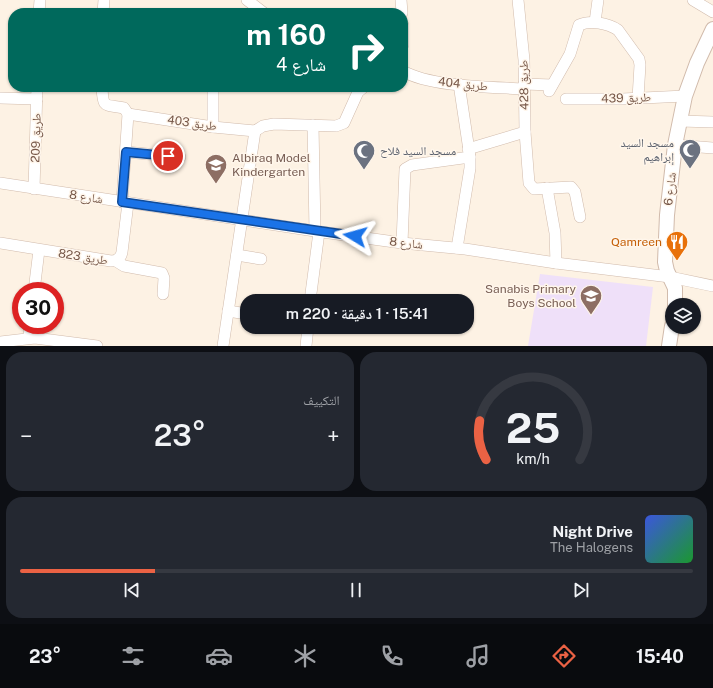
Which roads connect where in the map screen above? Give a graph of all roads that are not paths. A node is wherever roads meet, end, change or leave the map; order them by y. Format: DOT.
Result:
graph roads {
  1 [pos="247,0"];
  2 [pos="518,0"];
  3 [pos="598,0"];
  4 [pos="693,0"];
  5 [pos="257,8"];
  6 [pos="713,12"];
  7 [pos="595,22"];
  8 [pos="713,29"];
  9 [pos="408,73"];
  10 [pos="459,84"];
  11 [pos="524,86"];
  12 [pos="37,92"];
  13 [pos="102,92"];
  14 [pos="213,92"];
  15 [pos="358,92"];
  16 [pos="685,96"];
  17 [pos="0,98"];
  18 [pos="638,98"];
  19 [pos="37,99"];
  20 [pos="566,99"];
  21 [pos="128,114"];
  22 [pos="680,122"];
  23 [pos="713,122"];
  24 [pos="313,126"];
  25 [pos="213,127"];
  26 [pos="255,131"];
  27 [pos="525,132"];
  28 [pos="675,146"];
  29 [pos="713,148"];
  30 [pos="126,152"];
  31 [pos="469,153"];
  32 [pos="180,157"];
  33 [pos="0,183"];
  34 [pos="547,188"];
  35 [pos="34,189"];
  36 [pos="125,203"];
  37 [pos="580,217"];
  38 [pos="242,220"];
  39 [pos="317,231"];
  40 [pos="402,243"];
  41 [pos="0,244"];
  42 [pos="457,248"];
  43 [pos="39,250"];
  44 [pos="237,255"];
  45 [pos="261,259"];
  46 [pos="116,261"];
  47 [pos="556,264"];
  48 [pos="670,277"];
  49 [pos="35,282"];
  50 [pos="713,286"];
  51 [pos="163,294"];
  52 [pos="311,294"];
  53 [pos="675,298"];
  54 [pos="228,311"];
  55 [pos="240,313"];
  56 [pos="307,334"];
  57 [pos="671,334"];
  58 [pos="33,341"];
  59 [pos="0,342"];
  60 [pos="90,345"];
  61 [pos="222,346"];
  62 [pos="306,346"];
  63 [pos="669,346"];
  1 -- 5 [label="street"];
  2 -- 11 [label="street, طريق 428"];
  3 -- 7 [label="street"];
  4 -- 6 [label="street"];
  7 -- 11 [label="street, طريق 404"];
  7 -- 18 [label="street"];
  8 -- 16 [label="street, شارع 6"];
  9 -- 10 [label="street, طريق 404"];
  10 -- 11 [label="street, طريق 404"];
  10 -- 31 [label="street"];
  11 -- 27 [label="street, طريق 428"];
  12 -- 19 [label="street, طريق 209"];
  13 -- 21 [label="street, طريق 403"];
  14 -- 25 [label="street"];
  15 -- 24 [label="street, طريق 403"];
  16 -- 18 [label="street, طريق 439"];
  16 -- 22 [label="street, شارع 6"];
  17 -- 19 [label="street"];
  18 -- 20 [label="street, طريق 439"];
  19 -- 35 [label="street, طريق 209"];
  21 -- 25 [label="street, طريق 403"];
  21 -- 30 [label="street, طريق 823"];
  22 -- 23 [label="street"];
  22 -- 28 [label="street, شارع 6"];
  24 -- 26 [label="street, طريق 403"];
  24 -- 39 [label="street"];
  25 -- 26 [label="street, طريق 403"];
  26 -- 38 [label="street"];
  27 -- 31 [label="street"];
  27 -- 34 [label="street, طريق 428"];
  28 -- 29 [label="street"];
  28 -- 48 [label="street, شارع 6"];
  30 -- 32 [label="street"];
  30 -- 36 [label="street, طريق 823"];
  31 -- 40 [label="street"];
  31 -- 42 [label="street"];
  33 -- 35 [label="street, شارع 8"];
  34 -- 37 [label="street"];
  34 -- 47 [label="street"];
  35 -- 36 [label="street, شارع 8"];
  36 -- 38 [label="street, شارع 8"];
  36 -- 46 [label="street, طريق 823"];
  38 -- 39 [label="street, شارع 8"];
  38 -- 44 [label="street"];
  39 -- 40 [label="street, شارع 8"];
  39 -- 52 [label="street"];
  40 -- 42 [label="street, شارع 8"];
  41 -- 43 [label="street, طريق 823"];
  42 -- 47 [label="street, شارع 8"];
  43 -- 46 [label="street, طريق 823"];
  43 -- 49 [label="street"];
  44 -- 45 [label="street"];
  44 -- 54 [label="street"];
  46 -- 51 [label="street"];
  47 -- 48 [label="street, شارع 8"];
  48 -- 50 [label="street, شارع 8"];
  48 -- 53 [label="street, شارع 6"];
  54 -- 55 [label="street"];
  54 -- 61 [label="street"];
  56 -- 62 [label="street"];
  57 -- 63 [label="street"];
  58 -- 59 [label="street"];
  58 -- 60 [label="street"];
}
